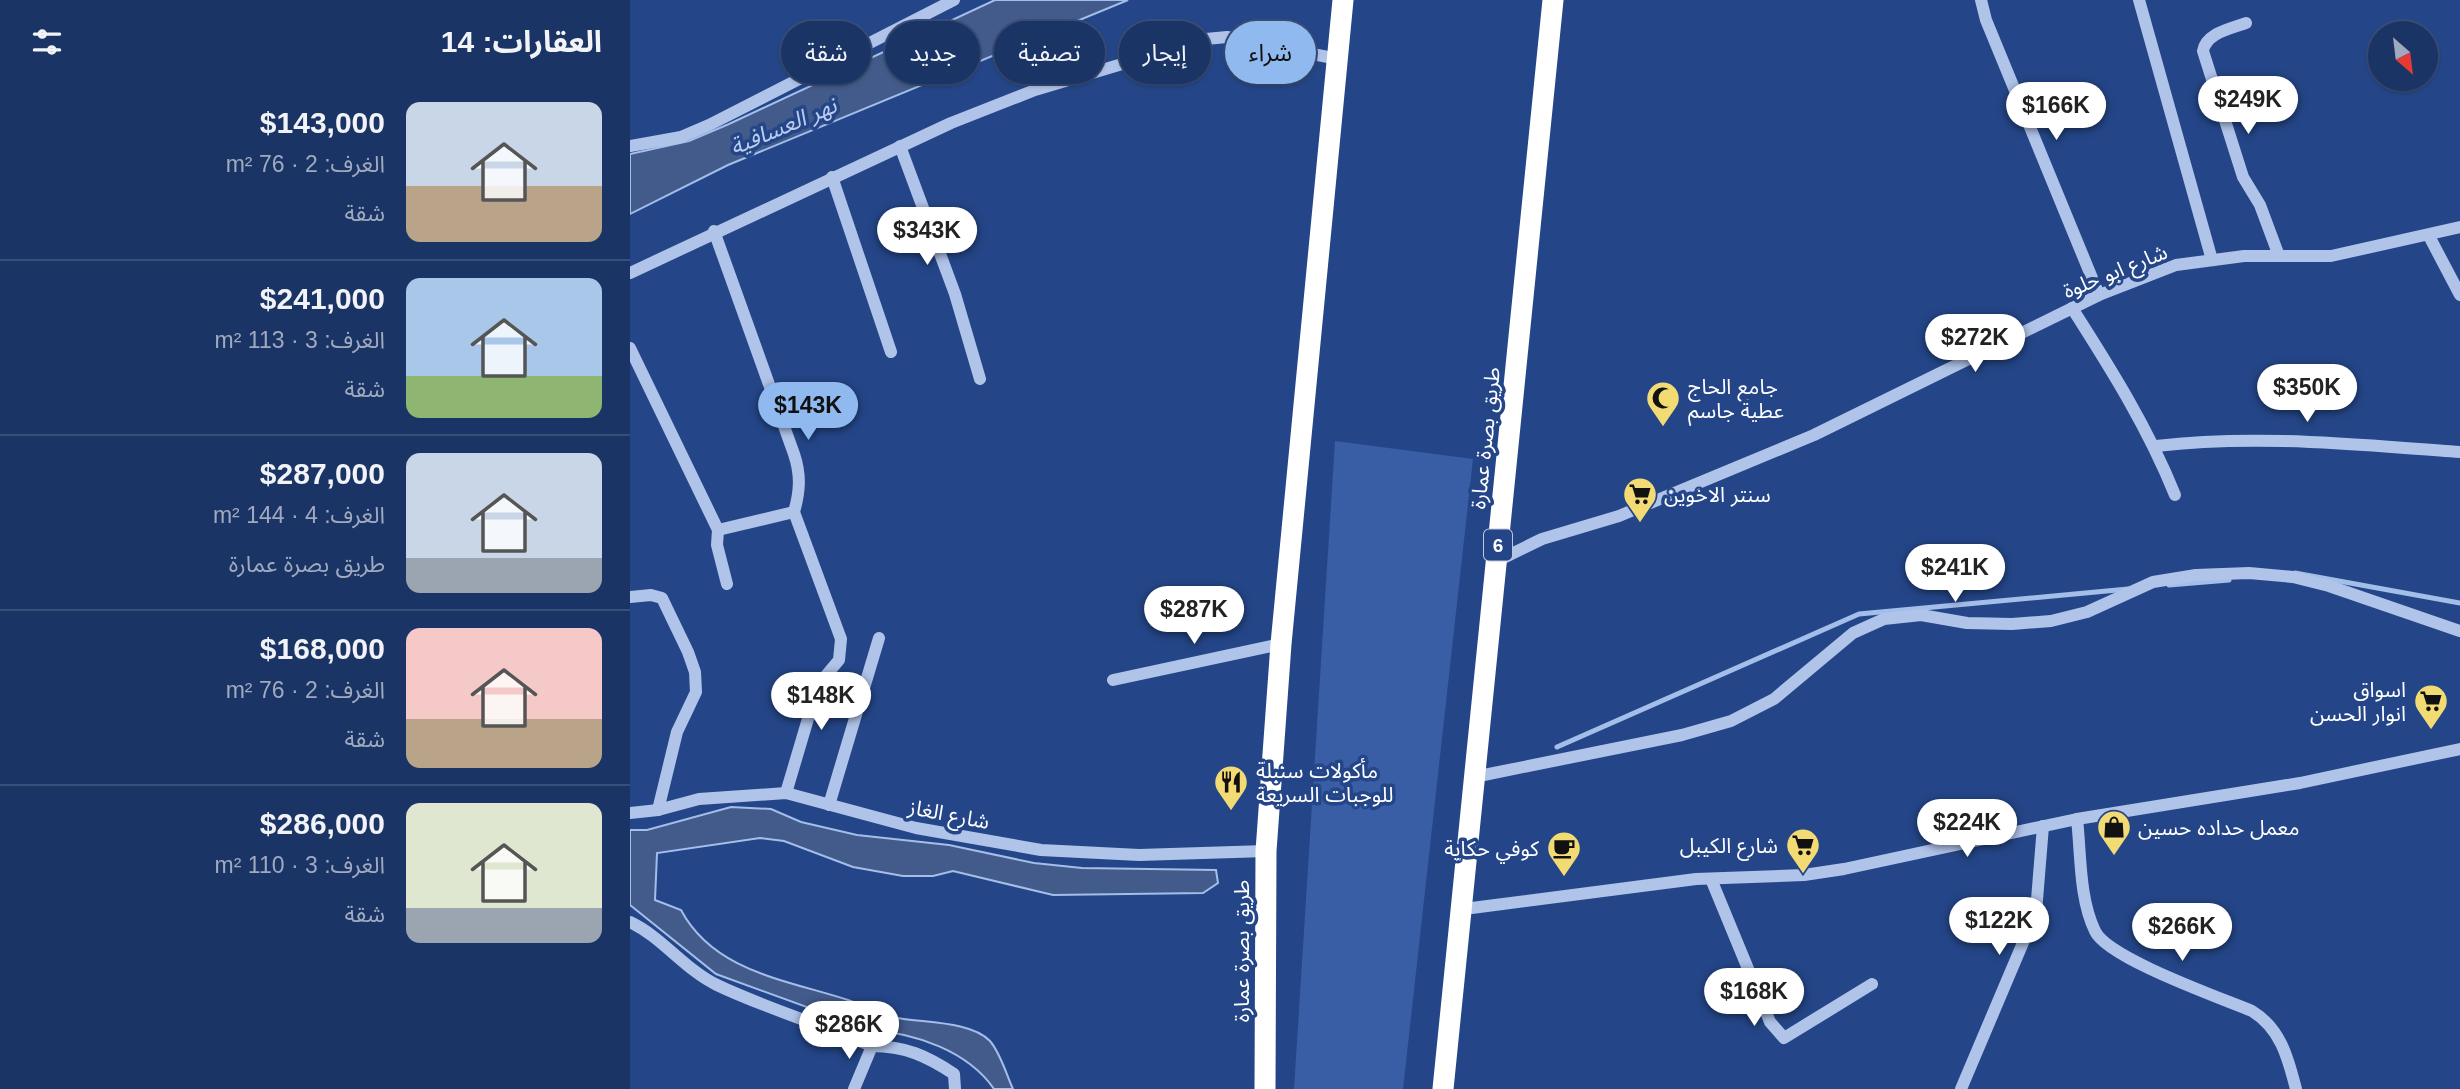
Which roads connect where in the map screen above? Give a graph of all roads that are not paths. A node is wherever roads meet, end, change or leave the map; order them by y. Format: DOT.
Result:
graph roads {
  1 [pos="954,0"];
  2 [pos="1553,0"];
  3 [pos="1981,0"];
  4 [pos="2139,0"];
  5 [pos="1342,9"];
  6 [pos="2246,23"];
  7 [pos="1338,59"];
  8 [pos="630,146"];
  9 [pos="900,146"];
  10 [pos="832,177"];
  11 [pos="2460,227"];
  12 [pos="713,232"];
  13 [pos="2429,236"];
  14 [pos="2279,256"];
  15 [pos="2212,260"];
  16 [pos="630,273"];
  17 [pos="2099,295"];
  18 [pos="2460,295"];
  19 [pos="2072,308"];
  20 [pos="630,348"];
  21 [pos="891,352"];
  22 [pos="980,379"];
  23 [pos="2156,446"];
  24 [pos="2460,452"];
  25 [pos="2175,495"];
  26 [pos="794,512"];
  27 [pos="718,530"];
  28 [pos="1497,561"];
  29 [pos="727,584"];
  30 [pos="630,597"];
  31 [pos="2460,631"];
  32 [pos="879,638"];
  33 [pos="1281,644"];
  34 [pos="1113,680"];
  35 [pos="2460,749"];
  36 [pos="1474,777"];
  37 [pos="786,793"];
  38 [pos="829,805"];
  39 [pos="657,810"];
  40 [pos="630,813"];
  41 [pos="2077,819"];
  42 [pos="2043,826"];
  43 [pos="1266,851"];
  44 [pos="1710,879"];
  45 [pos="1464,909"];
  46 [pos="630,922"];
  47 [pos="1872,984"];
  48 [pos="872,1045"];
  49 [pos="855,1089"];
  50 [pos="955,1089"];
  51 [pos="1265,1089"];
  52 [pos="1443,1089"];
  53 [pos="1961,1089"];
  54 [pos="2296,1089"];
  1 -- 8 [label="street"];
  2 -- 28 [label="highway, طريق بصرة عمارة / 6"];
  3 -- 17 [label="street"];
  4 -- 15 [label="street"];
  5 -- 7 [label="highway, طريق بصرة عمارة"];
  6 -- 14 [label="street"];
  7 -- 9 [label="street"];
  7 -- 33 [label="highway, طريق بصرة عمارة"];
  9 -- 10 [label="street"];
  9 -- 22 [label="street"];
  10 -- 12 [label="street"];
  10 -- 21 [label="street"];
  11 -- 13 [label="street, شارع ابو حلوة"];
  12 -- 16 [label="street"];
  12 -- 26 [label="street"];
  13 -- 14 [label="street, شارع ابو حلوة"];
  13 -- 18 [label="street"];
  14 -- 15 [label="street, شارع ابو حلوة"];
  15 -- 17 [label="street, شارع ابو حلوة"];
  17 -- 19 [label="street, شارع ابو حلوة"];
  19 -- 23 [label="street"];
  19 -- 28 [label="street, شارع ابو حلوة"];
  20 -- 27 [label="street"];
  23 -- 24 [label="street"];
  23 -- 25 [label="street"];
  26 -- 27 [label="street"];
  26 -- 37 [label="street"];
  27 -- 29 [label="street"];
  28 -- 36 [label="highway, طريق بصرة عمارة / 6"];
  30 -- 39 [label="street"];
  31 -- 36 [label="street"];
  32 -- 38 [label="street"];
  33 -- 34 [label="street"];
  33 -- 43 [label="highway, طريق بصرة عمارة"];
  35 -- 41 [label="street"];
  36 -- 45 [label="highway, طريق بصرة عمارة / 6"];
  37 -- 38 [label="street, شارع الغاز"];
  37 -- 39 [label="street, شارع الغاز"];
  38 -- 43 [label="street, شارع الغاز"];
  39 -- 40 [label="street, شارع الغاز"];
  41 -- 42 [label="street"];
  41 -- 54 [label="street"];
  42 -- 44 [label="street"];
  42 -- 53 [label="street"];
  43 -- 51 [label="highway, طريق بصرة عمارة"];
  44 -- 45 [label="street"];
  44 -- 47 [label="street"];
  45 -- 52 [label="highway, طريق بصرة عمارة / 6"];
  46 -- 48 [label="street"];
  48 -- 49 [label="street"];
  48 -- 50 [label="street"];
}
